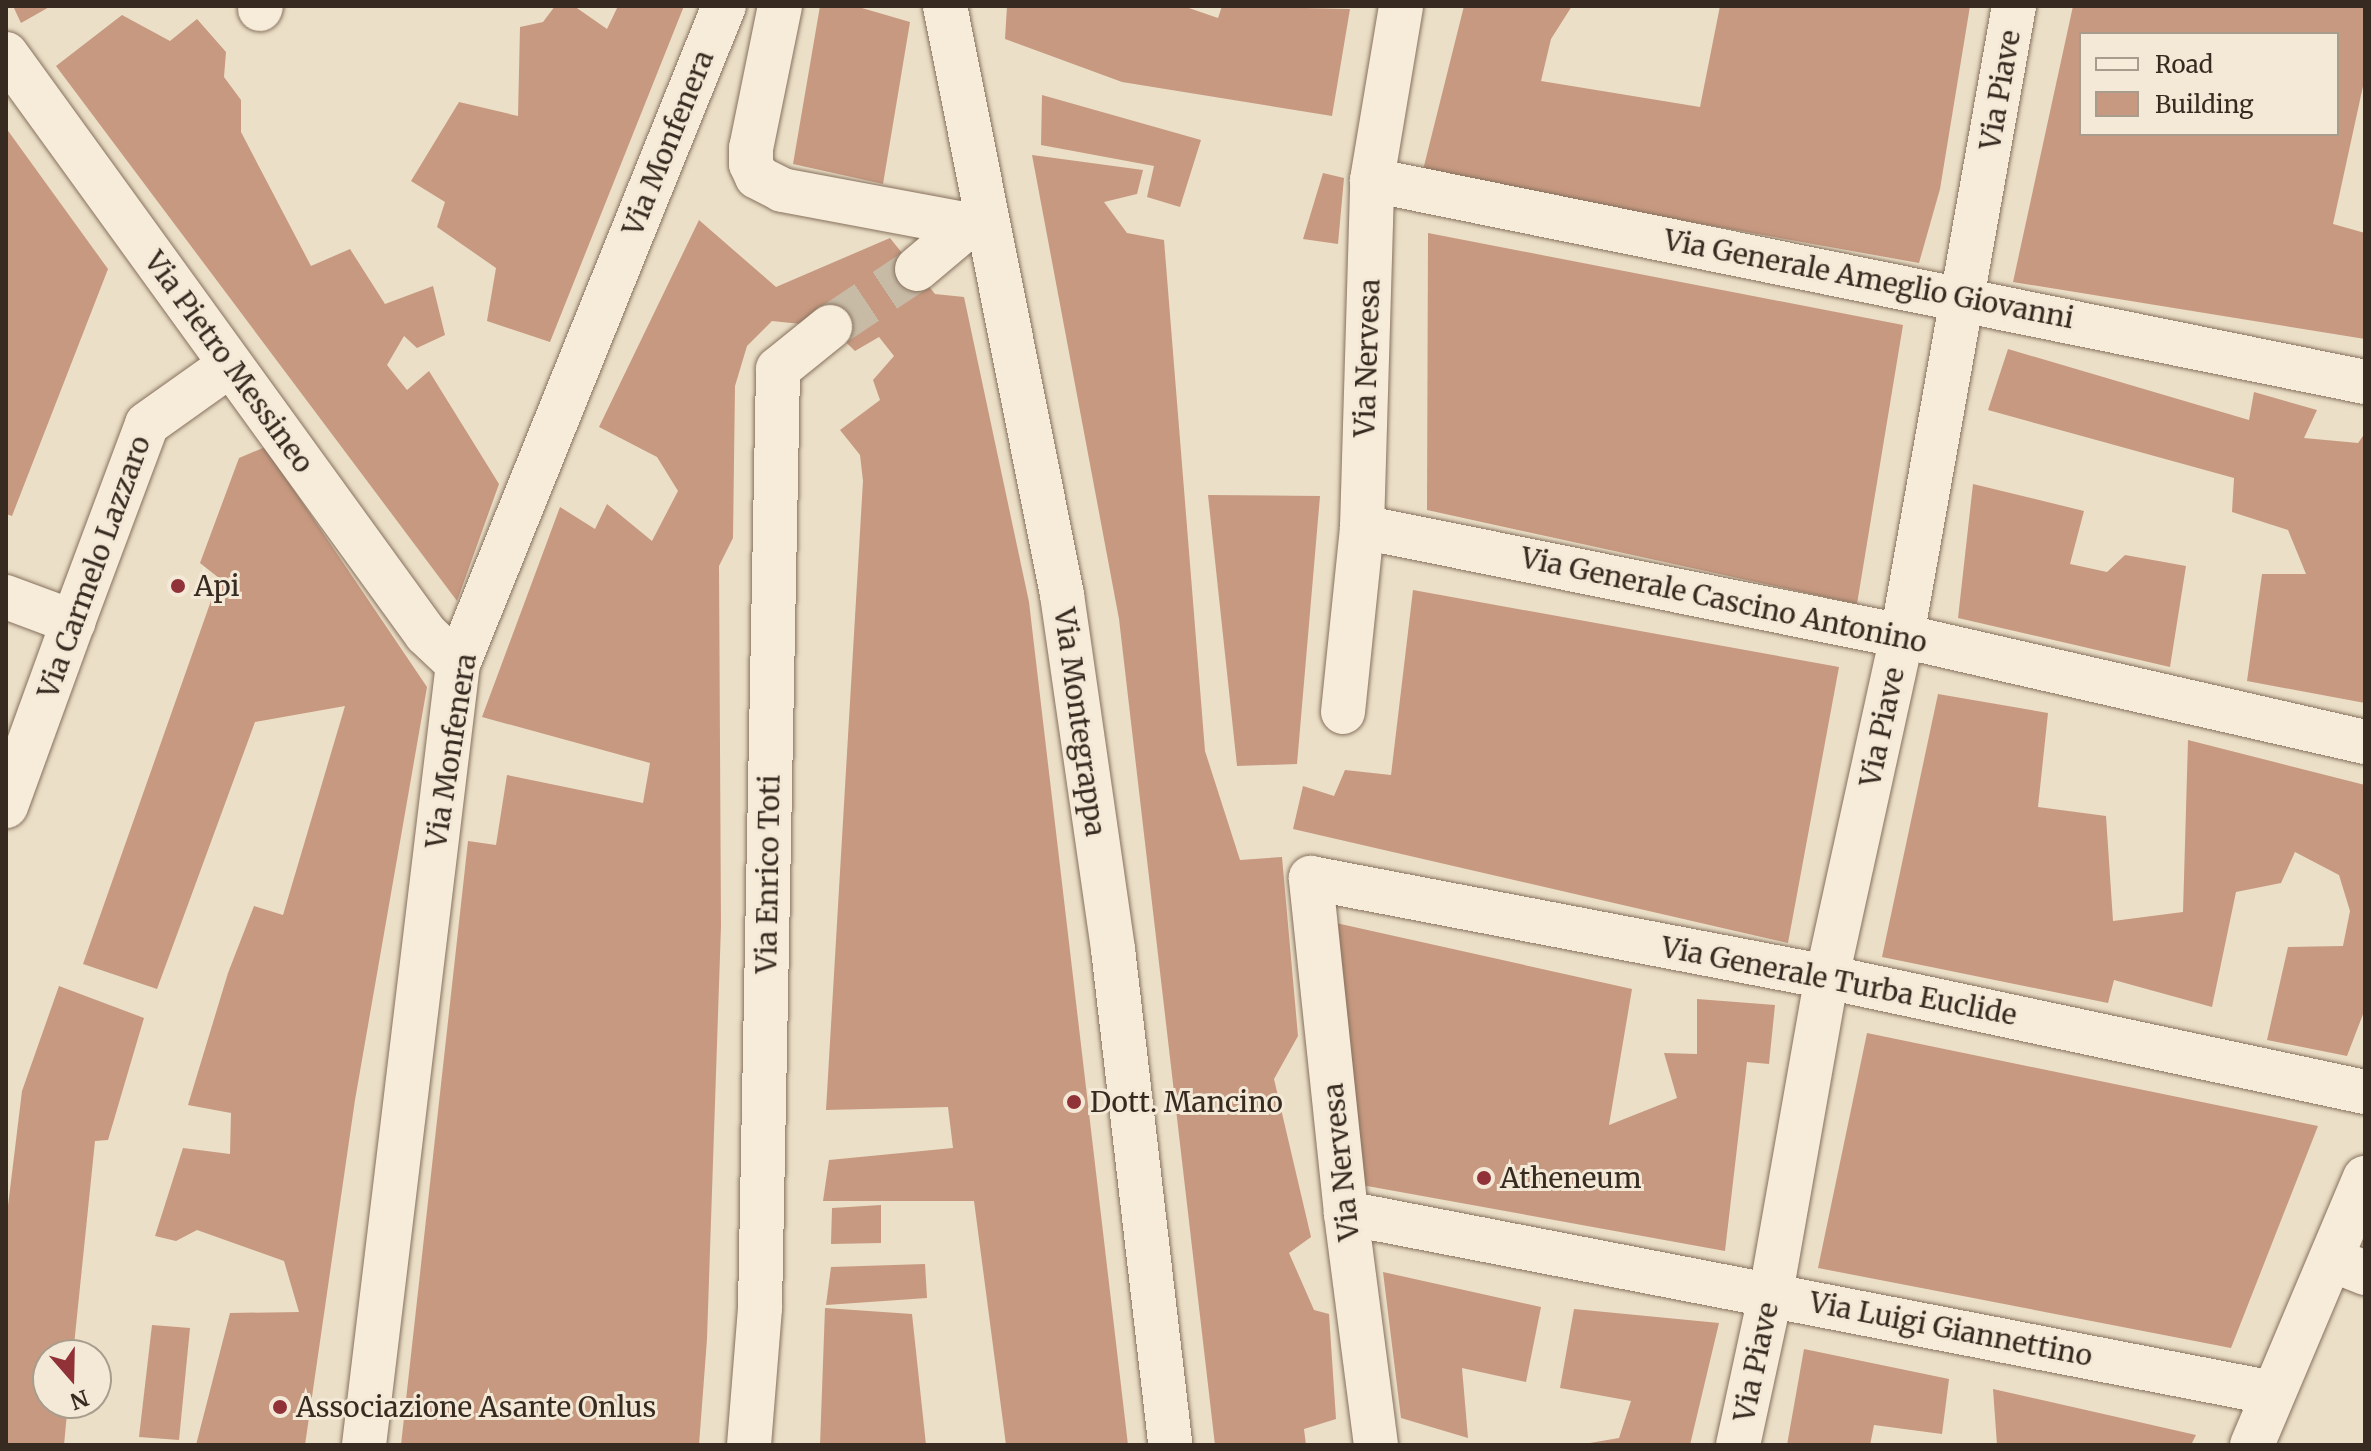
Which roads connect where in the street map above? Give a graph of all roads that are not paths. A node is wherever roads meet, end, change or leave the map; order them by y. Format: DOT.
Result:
graph roads {
  1 [pos="724,6"];
  2 [pos="780,6"];
  3 [pos="945,6"];
  4 [pos="1401,6"];
  5 [pos="2014,6"];
  6 [pos="6,54"];
  7 [pos="1372,180"];
  8 [pos="977,221"];
  9 [pos="917,269"];
  10 [pos="1965,298"];
  11 [pos="830,327"];
  12 [pos="230,365"];
  13 [pos="2365,382"];
  14 [pos="1362,527"];
  15 [pos="6,597"];
  16 [pos="73,622"];
  17 [pos="1902,636"];
  18 [pos="458,664"];
  19 [pos="1343,712"];
  20 [pos="2365,742"];
  21 [pos="6,806"];
  22 [pos="1311,878"];
  23 [pos="1827,977"];
  24 [pos="2365,1092"];
  25 [pos="2365,1178"];
  26 [pos="1346,1213"];
  27 [pos="2349,1266"];
  28 [pos="1771,1293"];
  29 [pos="2273,1393"];
  30 [pos="364,1445"];
  31 [pos="749,1445"];
  32 [pos="1170,1445"];
  33 [pos="1376,1445"];
  34 [pos="1738,1445"];
  35 [pos="2252,1445"];
  1 -- 18 [label="street, Via Monfenera"];
  2 -- 8 [label="street"];
  3 -- 8 [label="street, Via Montegrappa"];
  4 -- 7 [label="street, Via Nervesa"];
  5 -- 10 [label="street, Via Piave"];
  6 -- 12 [label="street, Via Pietro Messineo"];
  7 -- 10 [label="street, Via Generale Ameglio Giovanni"];
  7 -- 14 [label="street, Via Nervesa"];
  8 -- 9 [label="street"];
  8 -- 32 [label="street, Via Montegrappa"];
  10 -- 13 [label="street, Via Generale Ameglio Giovanni"];
  10 -- 17 [label="street, Via Piave"];
  11 -- 31 [label="street, Via Enrico Toti"];
  12 -- 16 [label="street, Via Carmelo Lazzaro"];
  12 -- 18 [label="street, Via Pietro Messineo"];
  14 -- 17 [label="street, Via Generale Cascino Antonino"];
  14 -- 19 [label="street, Via Nervesa"];
  15 -- 16 [label="street"];
  16 -- 21 [label="street, Via Carmelo Lazzaro"];
  17 -- 20 [label="street, Via Generale Cascino Antonino"];
  17 -- 23 [label="street, Via Piave"];
  18 -- 30 [label="street, Via Monfenera"];
  22 -- 23 [label="street, Via Generale Turba Euclide"];
  22 -- 26 [label="street, Via Nervesa"];
  23 -- 24 [label="street, Via Generale Turba Euclide"];
  23 -- 28 [label="street, Via Piave"];
  25 -- 27 [label="street"];
  26 -- 28 [label="street, Via Luigi Giannettino"];
  26 -- 33 [label="street, Via Nervesa"];
  27 -- 29 [label="street"];
  28 -- 29 [label="street, Via Luigi Giannettino"];
  28 -- 34 [label="street, Via Piave"];
  29 -- 35 [label="street"];
}
